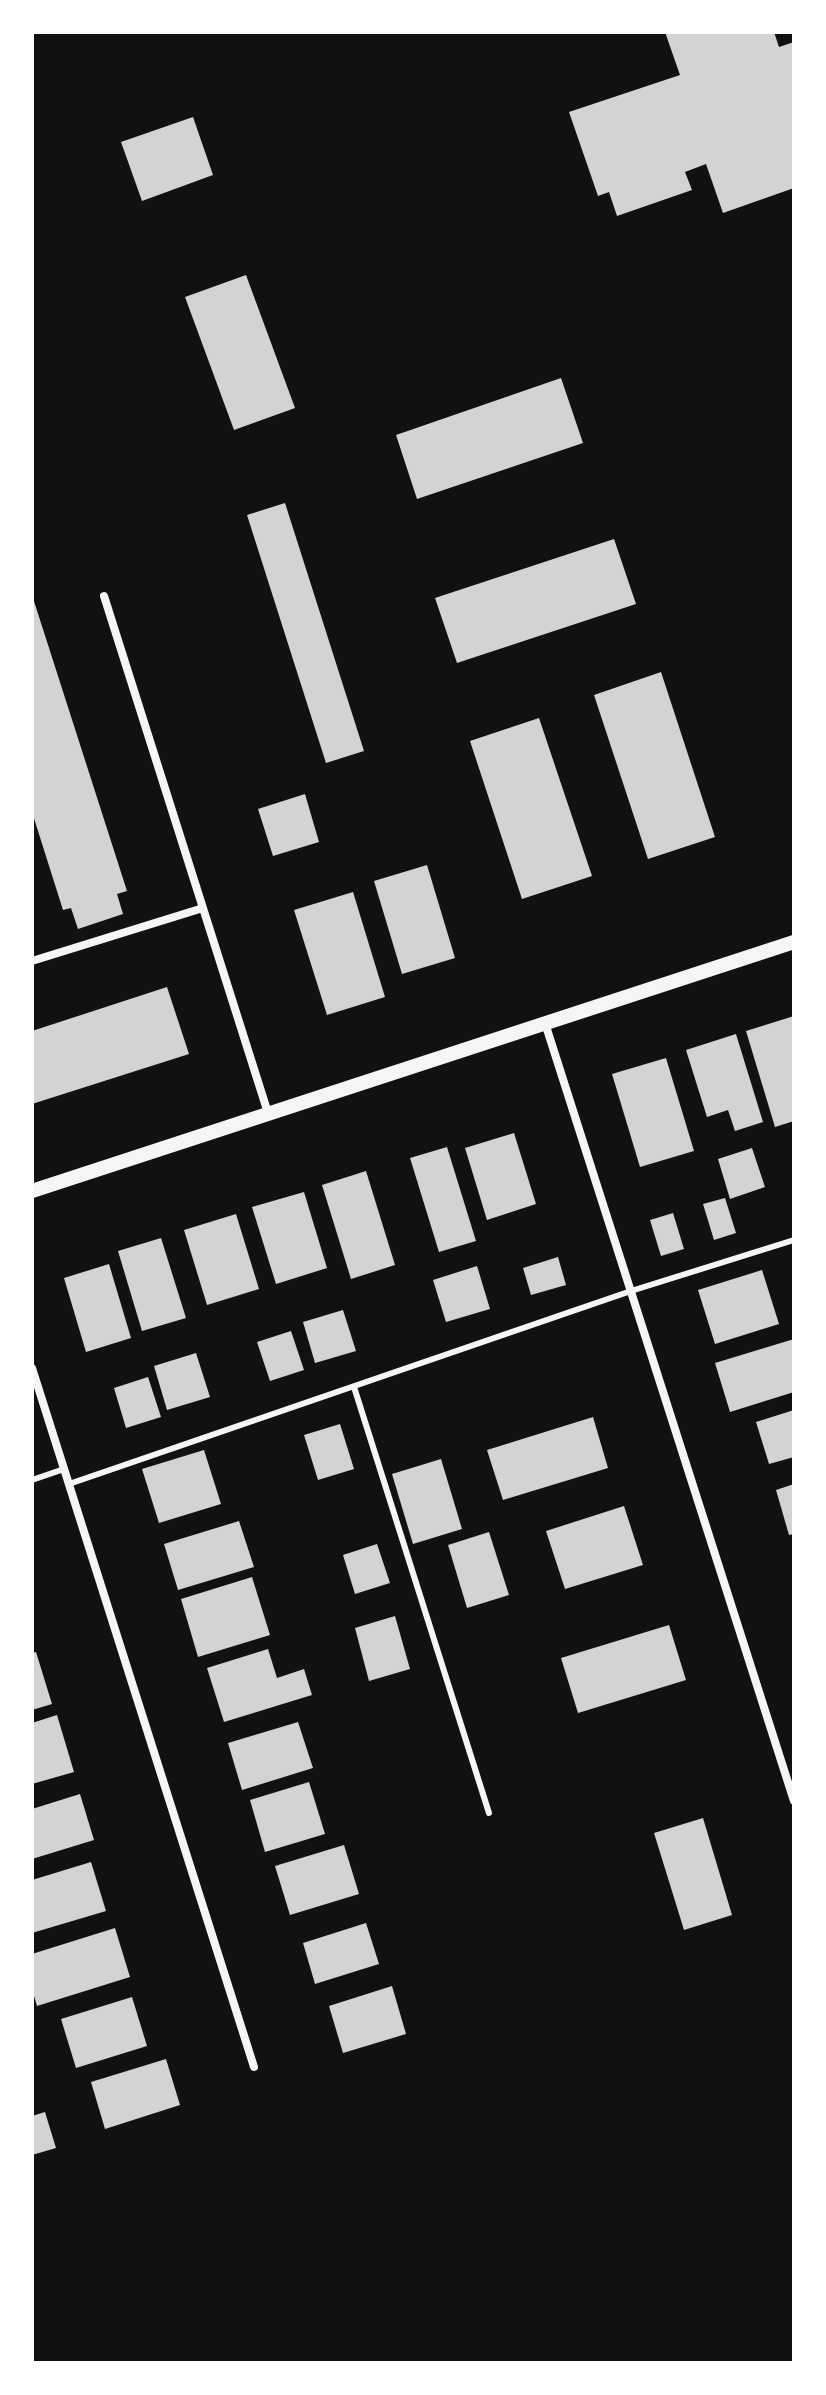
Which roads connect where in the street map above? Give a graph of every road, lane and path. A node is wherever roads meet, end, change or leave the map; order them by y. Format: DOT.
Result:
graph roads {
  1 [pos="104,596"];
  2 [pos="203,908"];
  3 [pos="794,942"];
  4 [pos="32,961"];
  5 [pos="545,1023"];
  6 [pos="268,1113"];
  7 [pos="32,1191"];
  8 [pos="794,1240"];
  9 [pos="631,1291"];
  10 [pos="32,1368"];
  11 [pos="354,1387"];
  12 [pos="64,1469"];
  13 [pos="32,1480"];
  14 [pos="69,1484"];
  15 [pos="794,1801"];
  16 [pos="489,1813"];
  17 [pos="254,2067"];
  1 -- 2 [label="street"];
  2 -- 4 [label="street"];
  2 -- 6 [label="street"];
  3 -- 5 [label="street"];
  5 -- 6 [label="street"];
  5 -- 9 [label="street"];
  6 -- 7 [label="street"];
  8 -- 9 [label="lane"];
  9 -- 11 [label="lane"];
  9 -- 15 [label="street"];
  10 -- 12 [label="street"];
  11 -- 14 [label="lane"];
  11 -- 16 [label="lane"];
  12 -- 13 [label="lane"];
  12 -- 14 [label="street"];
  14 -- 17 [label="street"];
}
